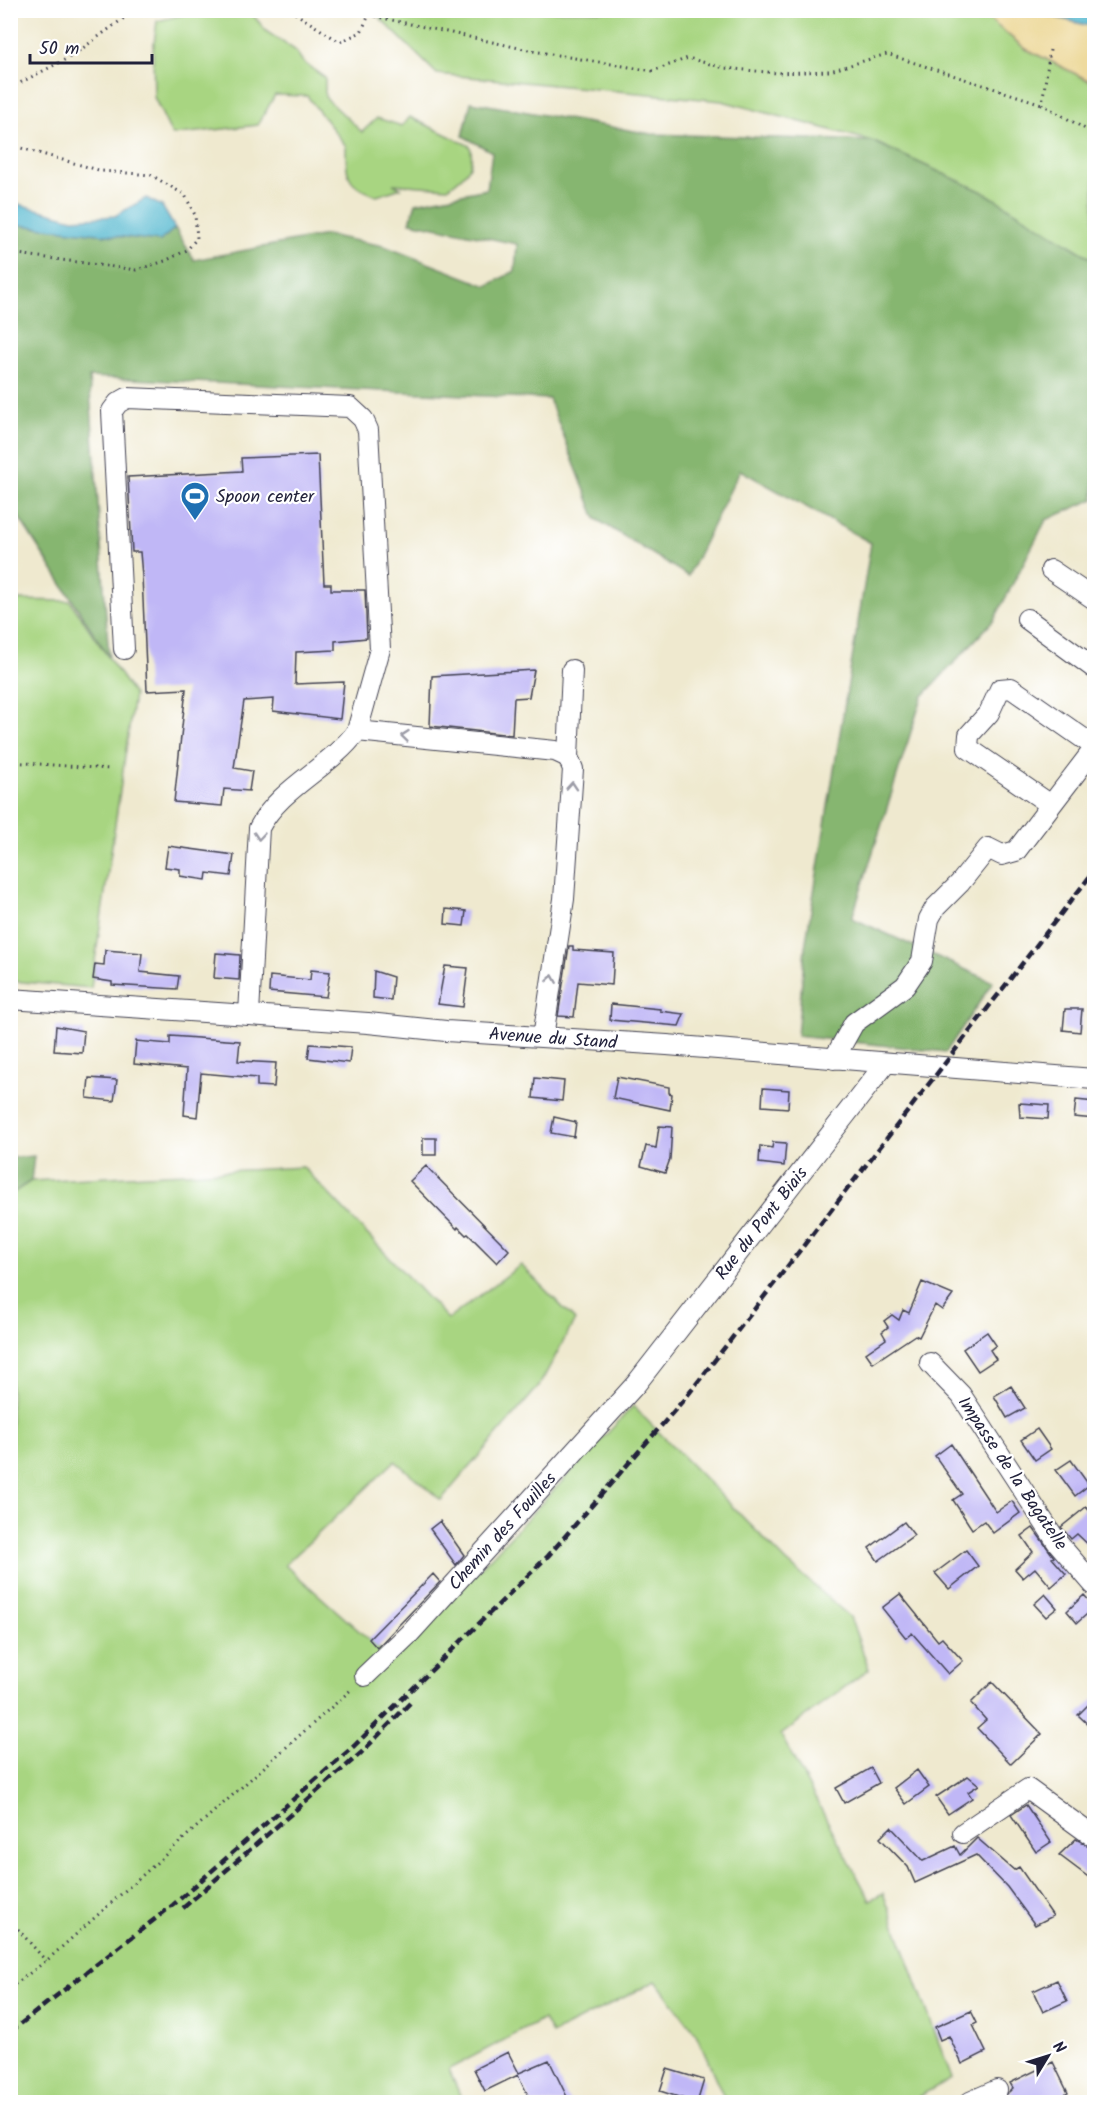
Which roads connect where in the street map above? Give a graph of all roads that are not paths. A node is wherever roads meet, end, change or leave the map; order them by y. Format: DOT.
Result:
graph roads {
  1 [pos="1051,570"];
  2 [pos="1095,599"];
  3 [pos="1027,619"];
  4 [pos="124,649"];
  5 [pos="1095,668"];
  6 [pos="572,670"];
  7 [pos="357,731"];
  8 [pos="1095,748"];
  9 [pos="568,757"];
  10 [pos="1051,805"];
  11 [pos="10,999"];
  12 [pos="249,1014"];
  13 [pos="543,1037"];
  14 [pos="834,1059"];
  15 [pos="886,1063"];
  16 [pos="1095,1079"];
  17 [pos="930,1363"];
  18 [pos="636,1384"];
  19 [pos="1095,1585"];
  20 [pos="365,1676"];
  21 [pos="963,1833"];
  22 [pos="1095,1838"];
  23 [pos="997,2090"];
  24 [pos="970,2103"];
  1 -- 2 [label="street"];
  3 -- 5 [label="street"];
  4 -- 7 [label="street"];
  6 -- 9 [label="street"];
  9 -- 7 [label="street, one-way"];
  7 -- 12 [label="street, one-way"];
  8 -- 10 [label="street"];
  8 -- 10 [label="street"];
  13 -- 9 [label="street, one-way"];
  10 -- 14 [label="street"];
  11 -- 12 [label="street, Avenue du Stand"];
  12 -- 13 [label="street, Avenue du Stand"];
  13 -- 14 [label="street, Avenue du Stand"];
  14 -- 15 [label="street, Avenue du Stand"];
  15 -- 16 [label="street, Avenue du Stand"];
  15 -- 18 [label="street, Rue du Pont Biais"];
  17 -- 19 [label="street, Impasse de la Bagatelle"];
  18 -- 20 [label="street, Chemin des Fouilles"];
  21 -- 22 [label="street"];
  23 -- 24 [label="street"];
}
